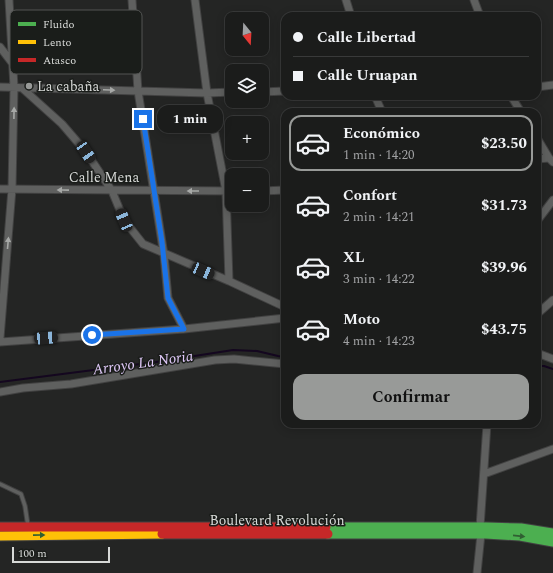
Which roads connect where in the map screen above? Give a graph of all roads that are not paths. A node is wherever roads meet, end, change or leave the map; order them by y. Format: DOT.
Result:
graph roads {
  1 [pos="9,0"];
  2 [pos="132,0"];
  3 [pos="195,0"];
  4 [pos="346,0"];
  5 [pos="474,0"];
  6 [pos="133,10"];
  7 [pos="350,12"];
  8 [pos="478,12"];
  9 [pos="10,16"];
  10 [pos="0,47"];
  11 [pos="10,60"];
  12 [pos="13,74"];
  13 [pos="137,74"];
  14 [pos="553,85"];
  15 [pos="541,86"];
  16 [pos="0,87"];
  17 [pos="14,87"];
  18 [pos="22,88"];
  19 [pos="138,91"];
  20 [pos="281,91"];
  21 [pos="225,92"];
  22 [pos="269,92"];
  23 [pos="208,93"];
  24 [pos="541,144"];
  25 [pos="541,159"];
  26 [pos="551,160"];
  27 [pos="225,172"];
  28 [pos="0,189"];
  29 [pos="12,189"];
  30 [pos="281,190"];
  31 [pos="112,191"];
  32 [pos="155,191"];
  33 [pos="225,191"];
  34 [pos="269,191"];
  35 [pos="553,200"];
  36 [pos="229,212"];
  37 [pos="541,216"];
  38 [pos="164,255"];
  39 [pos="229,282"];
  40 [pos="553,300"];
  41 [pos="281,305"];
  42 [pos="541,310"];
  43 [pos="281,318"];
  44 [pos="184,329"];
  45 [pos="0,338"];
  46 [pos="0,342"];
  47 [pos="541,355"];
  48 [pos="553,359"];
  49 [pos="281,364"];
  50 [pos="0,392"];
  51 [pos="487,428"];
  52 [pos="553,449"];
  53 [pos="484,474"];
  54 [pos="0,484"];
  55 [pos="0,527"];
  56 [pos="29,527"];
  57 [pos="154,530"];
  58 [pos="481,531"];
  59 [pos="553,533"];
  60 [pos="0,536"];
  61 [pos="553,542"];
  62 [pos="477,573"];
  1 -- 9 [label="street"];
  2 -- 6 [label="street"];
  3 -- 23 [label="street"];
  4 -- 7 [label="street"];
  5 -- 8 [label="street"];
  10 -- 11 [label="street"];
  12 -- 17 [label="street"];
  13 -- 19 [label="street"];
  14 -- 15 [label="street"];
  16 -- 17 [label="street"];
  17 -- 18 [label="street"];
  29 -- 17 [label="street, one-way"];
  18 -- 19 [label="street, one-way"];
  18 -- 31 [label="street"];
  19 -- 23 [label="street"];
  19 -- 32 [label="street"];
  20 -- 22 [label="street"];
  21 -- 23 [label="street"];
  23 -- 27 [label="street"];
  24 -- 26 [label="street"];
  25 -- 26 [label="street"];
  28 -- 29 [label="street, Calle Mena"];
  31 -- 29 [label="street, Calle Mena, one-way"];
  45 -- 29 [label="street, one-way"];
  30 -- 34 [label="street"];
  31 -- 32 [label="street, Calle Mena"];
  31 -- 38 [label="street"];
  33 -- 32 [label="street, Calle Mena, one-way"];
  32 -- 38 [label="street"];
  35 -- 37 [label="street"];
  36 -- 39 [label="street"];
  38 -- 39 [label="street"];
  38 -- 44 [label="street"];
  39 -- 41 [label="street"];
  40 -- 42 [label="street"];
  43 -- 44 [label="street"];
  44 -- 46 [label="street"];
  47 -- 48 [label="street"];
  49 -- 50 [label="street"];
  51 -- 53 [label="street"];
  52 -- 53 [label="street"];
  53 -- 58 [label="street"];
  54 -- 56 [label="lane"];
  55 -- 56 [label="main road, Boulevard Revolución"];
  56 -- 57 [label="main road, Boulevard Revolución"];
  57 -- 58 [label="main road, Boulevard Revolución"];
  60 -- 57 [label="main road, Boulevard Revolución, one-way"];
  58 -- 59 [label="main road, Boulevard Revolución"];
  58 -- 61 [label="main road, Boulevard Revolución, one-way"];
  58 -- 62 [label="street"];
}
